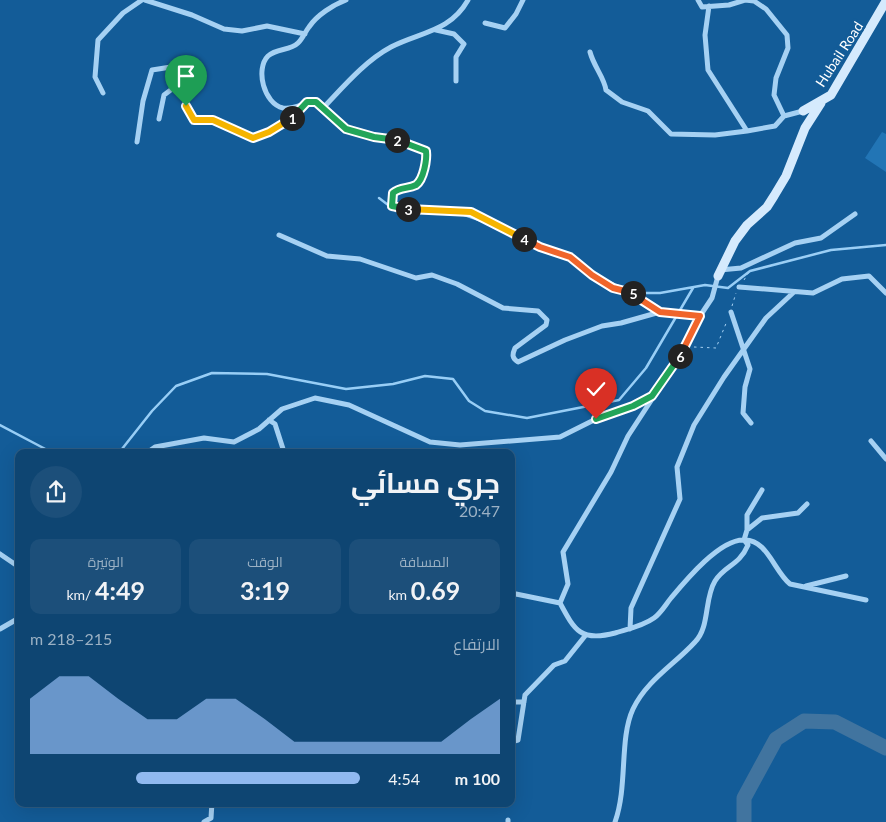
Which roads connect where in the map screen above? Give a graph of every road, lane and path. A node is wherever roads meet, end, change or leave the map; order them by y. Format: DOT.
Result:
graph roads {
  1 [pos="144,0"];
  2 [pos="346,0"];
  3 [pos="468,0"];
  4 [pos="523,0"];
  5 [pos="698,0"];
  6 [pos="886,1"];
  7 [pos="708,6"];
  8 [pos="485,23"];
  9 [pos="435,30"];
  10 [pos="305,34"];
  11 [pos="590,52"];
  12 [pos="456,81"];
  13 [pos="180,89"];
  14 [pos="103,93"];
  15 [pos="307,102"];
  16 [pos="821,102"];
  17 [pos="324,106"];
  18 [pos="804,111"];
  19 [pos="784,116"];
  20 [pos="159,119"];
  21 [pos="747,131"];
  22 [pos="137,142"];
  23 [pos="393,193"];
  24 [pos="855,214"];
  25 [pos="279,235"];
  26 [pos="719,273"];
  27 [pos="740,287"];
  28 [pos="794,292"];
  29 [pos="886,292"];
  30 [pos="660,312"];
  31 [pos="731,312"];
  32 [pos="700,316"];
  33 [pos="745,348"];
  34 [pos="652,396"];
  35 [pos="269,420"];
  36 [pos="751,423"];
  37 [pos="871,441"];
  38 [pos="153,449"];
  39 [pos="283,449"];
  40 [pos="886,459"];
  41 [pos="762,490"];
  42 [pos="807,504"];
  43 [pos="747,530"];
  44 [pos="744,540"];
  45 [pos="0,554"];
  46 [pos="15,564"];
  47 [pos="846,576"];
  48 [pos="804,586"];
  49 [pos="515,594"];
  50 [pos="866,600"];
  51 [pos="560,603"];
  52 [pos="15,621"];
  53 [pos="630,629"];
  54 [pos="0,630"];
  55 [pos="585,636"];
  56 [pos="515,702"];
  57 [pos="524,702"];
  58 [pos="515,741"];
  59 [pos="212,807"];
  60 [pos="204,822"];
  61 [pos="615,822"];
  1 -- 10 [label="street"];
  1 -- 14 [label="street"];
  2 -- 10 [label="street"];
  3 -- 9 [label="street"];
  4 -- 8 [label="street"];
  5 -- 7 [label="street"];
  6 -- 16 [label="street, Hubail Road"];
  7 -- 19 [label="street"];
  7 -- 21 [label="street"];
  9 -- 12 [label="street"];
  9 -- 17 [label="street"];
  10 -- 15 [label="street"];
  11 -- 21 [label="street"];
  13 -- 15 [label="street"];
  13 -- 20 [label="street"];
  13 -- 22 [label="street"];
  15 -- 17 [label="street"];
  16 -- 18 [label="street, Hubail Road"];
  16 -- 26 [label="street"];
  17 -- 23 [label="street"];
  18 -- 19 [label="street"];
  19 -- 21 [label="street"];
  23 -- 30 [label="path"];
  24 -- 26 [label="street"];
  25 -- 30 [label="street"];
  26 -- 32 [label="street"];
  27 -- 28 [label="street"];
  28 -- 29 [label="street"];
  28 -- 33 [label="street"];
  30 -- 32 [label="street"];
  31 -- 33 [label="street"];
  32 -- 34 [label="street"];
  33 -- 36 [label="street"];
  33 -- 53 [label="street"];
  34 -- 35 [label="street"];
  34 -- 51 [label="street"];
  35 -- 38 [label="street"];
  35 -- 39 [label="street"];
  37 -- 40 [label="street"];
  41 -- 43 [label="street"];
  42 -- 43 [label="street"];
  43 -- 44 [label="street"];
  44 -- 48 [label="street"];
  44 -- 53 [label="street"];
  44 -- 61 [label="street"];
  45 -- 46 [label="street"];
  47 -- 48 [label="street"];
  48 -- 50 [label="street"];
  49 -- 51 [label="street"];
  51 -- 55 [label="street"];
  52 -- 54 [label="street"];
  53 -- 55 [label="street"];
  55 -- 57 [label="street"];
  56 -- 57 [label="street"];
  57 -- 58 [label="street"];
  59 -- 60 [label="street"];
}
